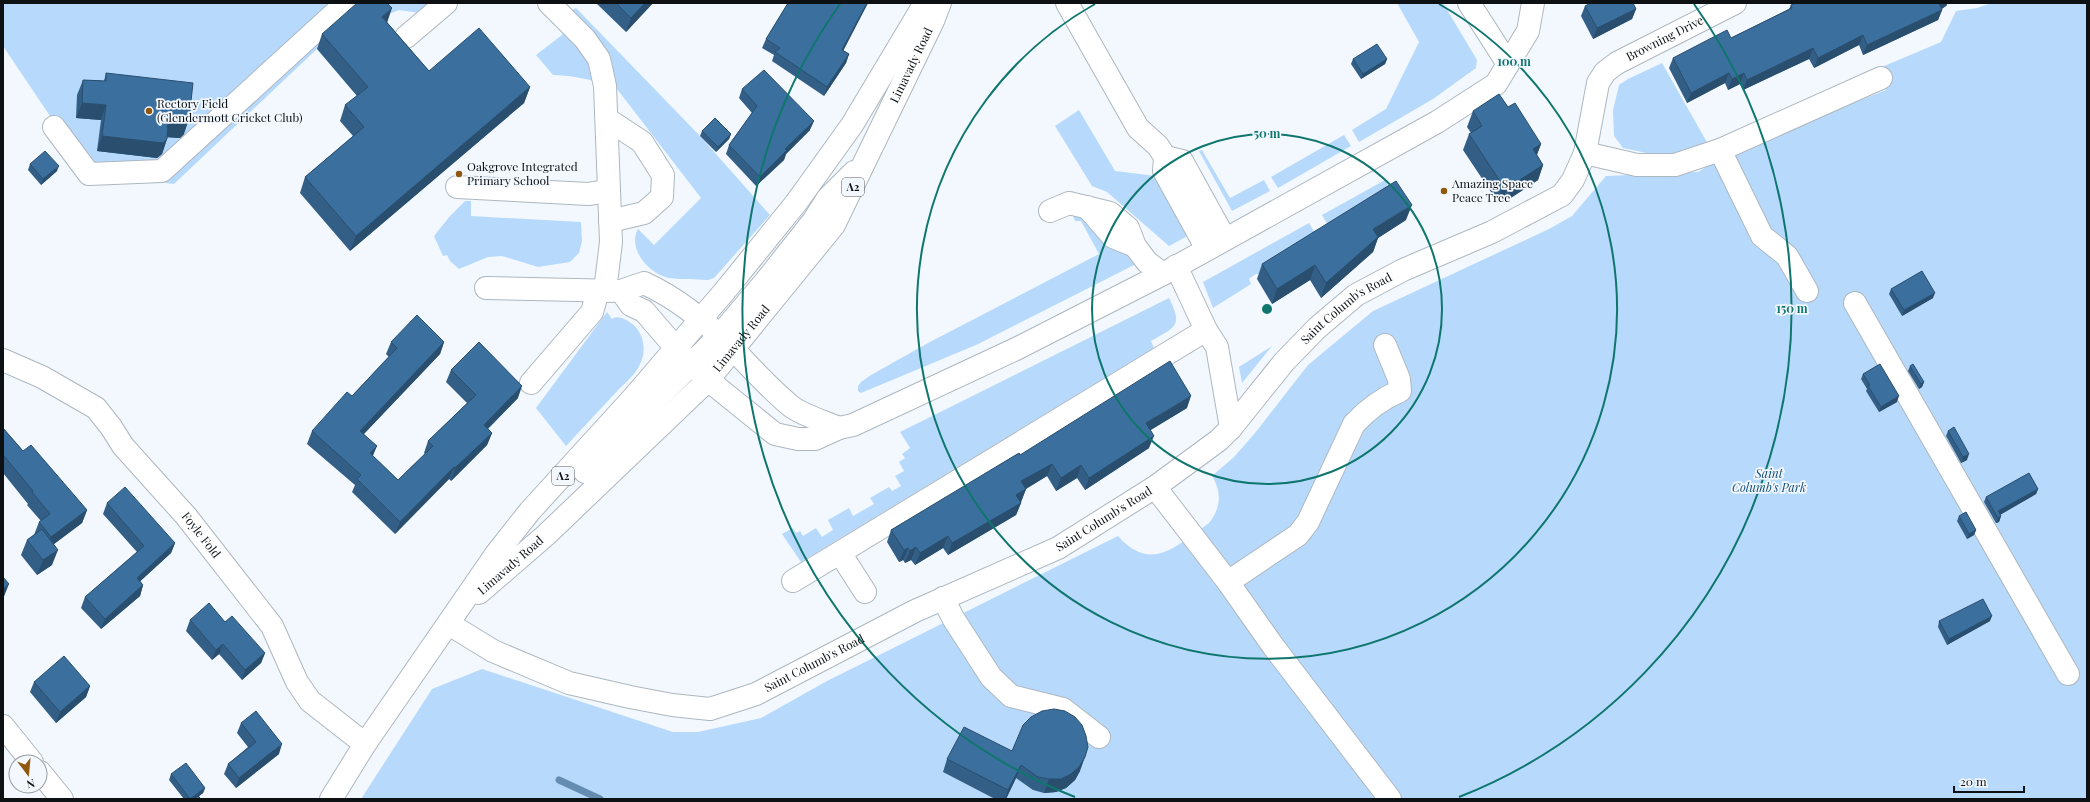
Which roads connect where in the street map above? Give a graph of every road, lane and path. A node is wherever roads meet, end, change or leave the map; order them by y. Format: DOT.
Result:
graph roads {
  1 [pos="346,3"];
  2 [pos="446,3"];
  3 [pos="549,3"];
  4 [pos="925,3"];
  5 [pos="940,3"];
  6 [pos="1066,3"];
  7 [pos="1469,3"];
  8 [pos="1533,3"];
  9 [pos="1735,3"];
  10 [pos="406,37"];
  11 [pos="1617,63"];
  12 [pos="1508,64"];
  13 [pos="1881,78"];
  14 [pos="607,119"];
  15 [pos="54,127"];
  16 [pos="1720,150"];
  17 [pos="1585,153"];
  18 [pos="457,187"];
  19 [pos="609,191"];
  20 [pos="1050,211"];
  21 [pos="610,221"];
  22 [pos="1224,239"];
  23 [pos="1169,270"];
  24 [pos="486,288"];
  25 [pos="608,291"];
  26 [pos="1807,291"];
  27 [pos="1855,303"];
  28 [pos="701,319"];
  29 [pos="1206,330"];
  30 [pos="726,343"];
  31 [pos="1385,346"];
  32 [pos="675,347"];
  33 [pos="3,360"];
  34 [pos="692,364"];
  35 [pos="708,380"];
  36 [pos="531,383"];
  37 [pos="839,428"];
  38 [pos="1231,428"];
  39 [pos="1155,487"];
  40 [pos="530,511"];
  41 [pos="840,553"];
  42 [pos="793,581"];
  43 [pos="1228,582"];
  44 [pos="865,592"];
  45 [pos="943,598"];
  46 [pos="454,617"];
  47 [pos="2068,674"];
  48 [pos="3,726"];
  49 [pos="1099,737"];
  50 [pos="365,744"];
  51 [pos="26,754"];
  52 [pos="48,782"];
  53 [pos="62,799"];
  54 [pos="331,799"];
  55 [pos="1390,799"];
  1 -- 15 [label="main road"];
  2 -- 10 [label="main road"];
  3 -- 14 [label="main road"];
  4 -- 28 [label="main road, Limavady Road / A2"];
  5 -- 30 [label="main road, Limavady Road / A2"];
  6 -- 22 [label="main road"];
  7 -- 12 [label="main road"];
  8 -- 12 [label="main road"];
  9 -- 11 [label="main road, Browning Drive"];
  11 -- 17 [label="main road, Saint Columb's Road"];
  12 -- 22 [label="main road"];
  13 -- 16 [label="main road"];
  14 -- 19 [label="main road"];
  14 -- 21 [label="main road"];
  16 -- 17 [label="main road"];
  16 -- 26 [label="main road"];
  17 -- 38 [label="main road, Saint Columb's Road"];
  18 -- 19 [label="main road"];
  19 -- 21 [label="main road"];
  20 -- 23 [label="main road"];
  21 -- 25 [label="main road"];
  22 -- 23 [label="main road"];
  23 -- 29 [label="main road"];
  23 -- 37 [label="main road"];
  24 -- 25 [label="main road"];
  25 -- 28 [label="main road"];
  25 -- 32 [label="main road"];
  25 -- 36 [label="main road"];
  27 -- 47 [label="main road"];
  28 -- 30 [label="main road"];
  28 -- 32 [label="main road, Limavady Road / A2"];
  29 -- 38 [label="main road"];
  29 -- 41 [label="main road"];
  30 -- 34 [label="main road"];
  30 -- 35 [label="main road, Limavady Road / A2"];
  30 -- 37 [label="main road"];
  31 -- 43 [label="main road"];
  32 -- 34 [label="main road"];
  32 -- 40 [label="main road, Limavady Road / A2"];
  33 -- 50 [label="main road, Foyle Fold"];
  34 -- 35 [label="main road"];
  34 -- 40 [label="main road"];
  35 -- 37 [label="main road"];
  35 -- 46 [label="main road, Limavady Road / A2"];
  38 -- 39 [label="main road, Saint Columb's Road"];
  39 -- 43 [label="main road"];
  39 -- 45 [label="main road, Saint Columb's Road"];
  40 -- 46 [label="main road, Limavady Road / A2"];
  41 -- 42 [label="main road"];
  41 -- 44 [label="main road"];
  43 -- 55 [label="main road"];
  45 -- 46 [label="main road, Saint Columb's Road"];
  45 -- 49 [label="main road"];
  46 -- 50 [label="main road, Limavady Road / A2"];
  48 -- 51 [label="main road"];
  50 -- 54 [label="main road, Limavady Road / A2"];
  52 -- 53 [label="main road"];
}
